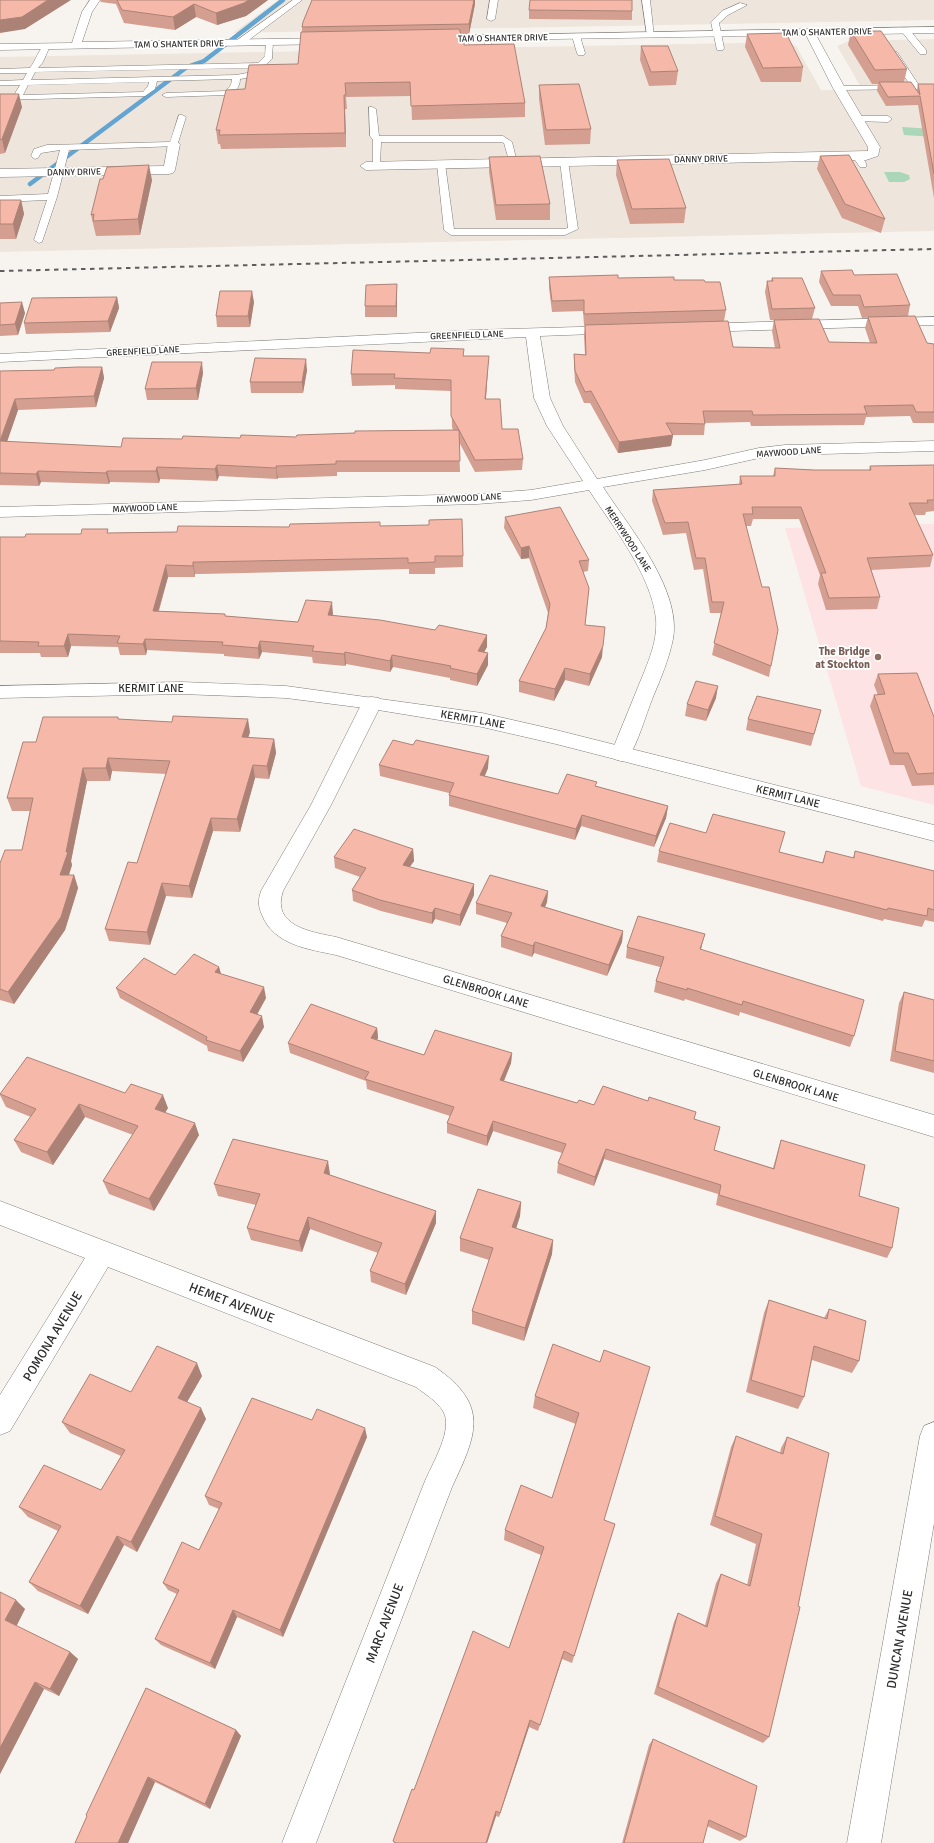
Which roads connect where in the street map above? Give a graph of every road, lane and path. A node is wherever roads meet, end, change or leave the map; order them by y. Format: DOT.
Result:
graph roads {
  1 [pos="95,0"];
  2 [pos="298,0"];
  3 [pos="494,0"];
  4 [pos="646,0"];
  5 [pos="743,5"];
  6 [pos="491,19"];
  7 [pos="905,30"];
  8 [pos="934,30"];
  9 [pos="880,31"];
  10 [pos="809,32"];
  11 [pos="716,34"];
  12 [pos="651,35"];
  13 [pos="576,36"];
  14 [pos="463,38"];
  15 [pos="488,38"];
  16 [pos="424,39"];
  17 [pos="339,41"];
  18 [pos="269,42"];
  19 [pos="239,43"];
  20 [pos="46,46"];
  21 [pos="76,46"];
  22 [pos="0,47"];
  23 [pos="720,48"];
  24 [pos="923,52"];
  25 [pos="581,53"];
  26 [pos="261,65"];
  27 [pos="32,70"];
  28 [pos="0,71"];
  29 [pos="236,77"];
  30 [pos="154,79"];
  31 [pos="25,83"];
  32 [pos="0,84"];
  33 [pos="839,88"];
  34 [pos="166,95"];
  35 [pos="0,98"];
  36 [pos="17,98"];
  37 [pos="372,109"];
  38 [pos="182,117"];
  39 [pos="856,119"];
  40 [pos="888,119"];
  41 [pos="377,139"];
  42 [pos="174,144"];
  43 [pos="65,147"];
  44 [pos="34,156"];
  45 [pos="564,161"];
  46 [pos="513,162"];
  47 [pos="441,164"];
  48 [pos="371,165"];
  49 [pos="57,172"];
  50 [pos="0,173"];
  51 [pos="52,197"];
  52 [pos="0,199"];
  53 [pos="39,240"];
  54 [pos="934,321"];
  55 [pos="683,328"];
  56 [pos="628,330"];
  57 [pos="532,332"];
  58 [pos="0,358"];
  59 [pos="934,446"];
  60 [pos="594,484"];
  61 [pos="0,512"];
  62 [pos="0,692"];
  63 [pos="372,703"];
  64 [pos="621,754"];
  65 [pos="934,833"];
  66 [pos="934,1126"];
  67 [pos="0,1213"];
  68 [pos="104,1252"];
  69 [pos="455,1404"];
  70 [pos="0,1421"];
  71 [pos="934,1436"];
  72 [pos="925,1543"];
  73 [pos="299,1843"];
  74 [pos="864,1843"];
  1 -- 21 [label="street"];
  2 -- 19 [label="lane"];
  3 -- 6 [label="lane"];
  4 -- 12 [label="lane"];
  5 -- 11 [label="lane"];
  7 -- 8 [label="street, TAM O SHANTER DRIVE"];
  7 -- 9 [label="street, TAM O SHANTER DRIVE"];
  7 -- 24 [label="lane"];
  9 -- 10 [label="street, TAM O SHANTER DRIVE"];
  9 -- 33 [label="lane"];
  10 -- 11 [label="street, TAM O SHANTER DRIVE"];
  10 -- 33 [label="street, DANNY DRIVE"];
  11 -- 12 [label="street, TAM O SHANTER DRIVE"];
  11 -- 23 [label="lane"];
  12 -- 13 [label="street, TAM O SHANTER DRIVE"];
  13 -- 15 [label="street, TAM O SHANTER DRIVE"];
  13 -- 25 [label="lane"];
  14 -- 15 [label="street, TAM O SHANTER DRIVE"];
  14 -- 15 [label="lane"];
  14 -- 16 [label="street, TAM O SHANTER DRIVE"];
  17 -- 18 [label="street, TAM O SHANTER DRIVE"];
  18 -- 19 [label="street, TAM O SHANTER DRIVE"];
  18 -- 26 [label="lane"];
  19 -- 21 [label="street, TAM O SHANTER DRIVE"];
  20 -- 21 [label="street, TAM O SHANTER DRIVE"];
  20 -- 22 [label="street, TAM O SHANTER DRIVE"];
  20 -- 27 [label="lane"];
  26 -- 27 [label="lane"];
  26 -- 29 [label="lane"];
  27 -- 28 [label="lane"];
  27 -- 31 [label="lane"];
  29 -- 30 [label="lane"];
  29 -- 34 [label="lane"];
  30 -- 31 [label="lane"];
  30 -- 36 [label="lane"];
  31 -- 32 [label="lane"];
  31 -- 36 [label="lane"];
  33 -- 39 [label="street, DANNY DRIVE"];
  35 -- 36 [label="lane"];
  37 -- 41 [label="lane"];
  38 -- 42 [label="lane"];
  39 -- 40 [label="lane"];
  39 -- 45 [label="street, DANNY DRIVE"];
  41 -- 46 [label="lane"];
  41 -- 48 [label="lane"];
  42 -- 43 [label="lane"];
  42 -- 49 [label="street, DANNY DRIVE"];
  43 -- 44 [label="lane"];
  43 -- 49 [label="lane"];
  45 -- 46 [label="street, DANNY DRIVE"];
  45 -- 47 [label="lane"];
  46 -- 47 [label="street, DANNY DRIVE"];
  47 -- 48 [label="street, DANNY DRIVE"];
  49 -- 50 [label="street, DANNY DRIVE"];
  49 -- 51 [label="lane"];
  51 -- 52 [label="lane"];
  51 -- 53 [label="lane"];
  54 -- 55 [label="street"];
  56 -- 57 [label="street, GREENFIELD LANE"];
  57 -- 58 [label="street, GREENFIELD LANE"];
  57 -- 60 [label="street, MERRYWOOD LANE"];
  59 -- 60 [label="street, MAYWOOD LANE"];
  60 -- 61 [label="street, MAYWOOD LANE"];
  60 -- 64 [label="street, MERRYWOOD LANE"];
  62 -- 63 [label="street, KERMIT LANE"];
  63 -- 64 [label="street, KERMIT LANE"];
  63 -- 66 [label="street, GLENBROOK LANE"];
  64 -- 65 [label="street, KERMIT LANE"];
  67 -- 68 [label="street, HEMET AVENUE"];
  68 -- 69 [label="street, HEMET AVENUE"];
  68 -- 70 [label="street, POMONA AVENUE"];
  69 -- 73 [label="street, MARC AVENUE"];
  71 -- 72 [label="street, DUNCAN AVENUE"];
  72 -- 74 [label="street, DUNCAN AVENUE"];
}
